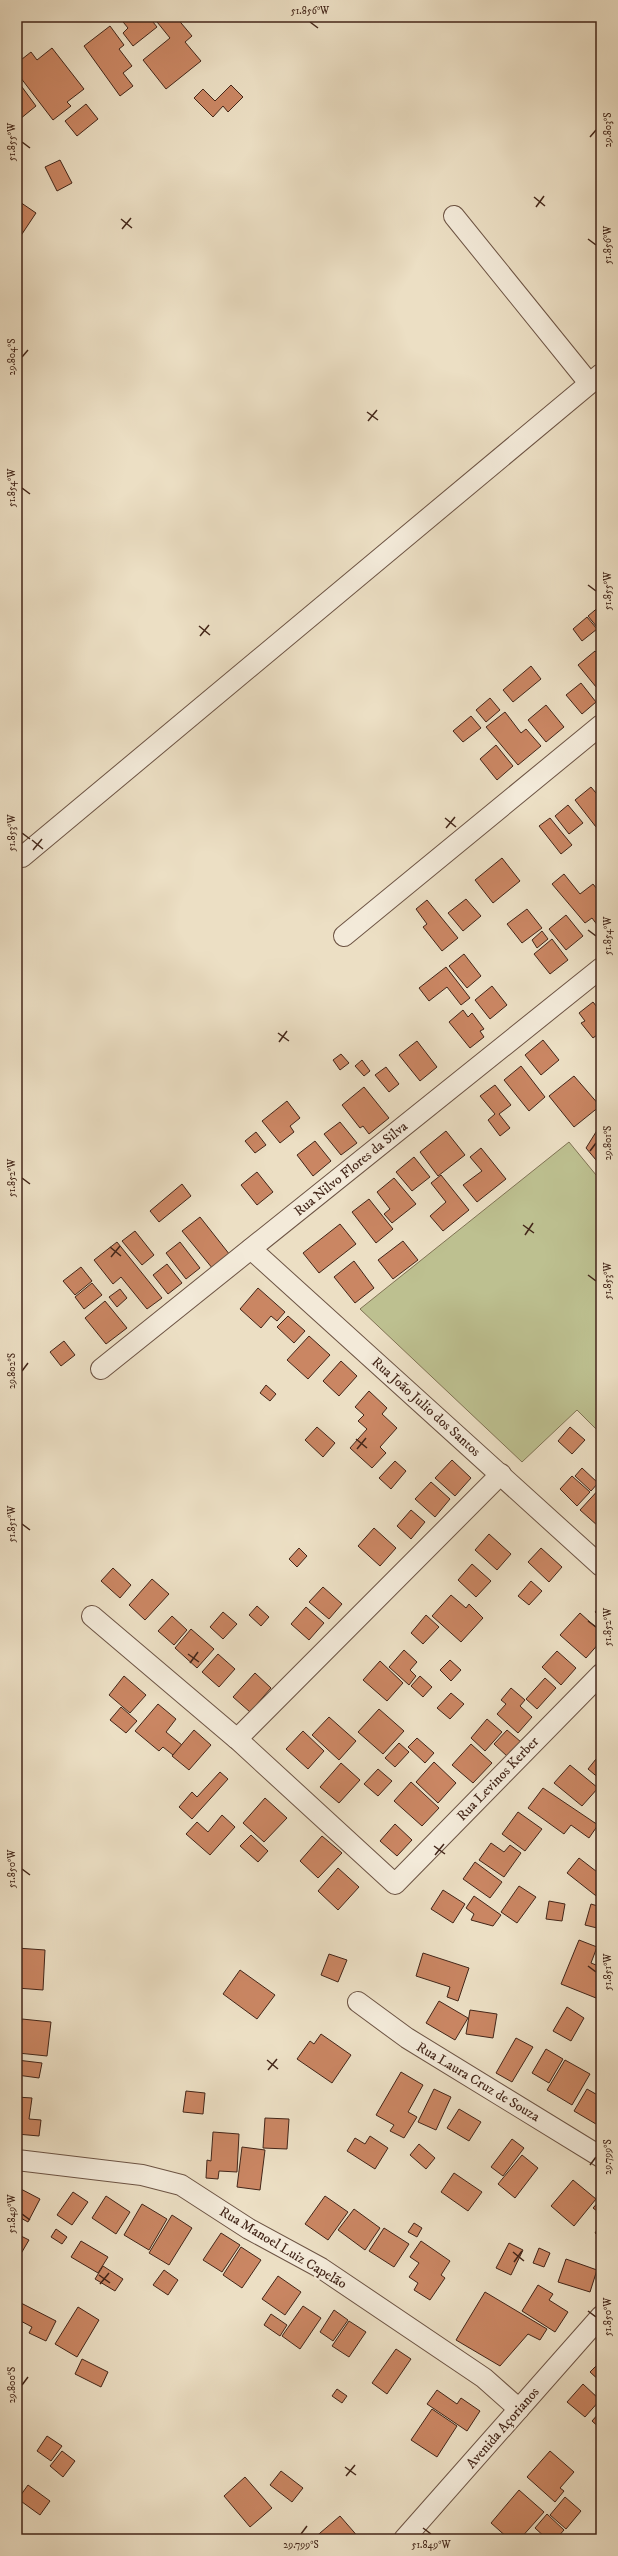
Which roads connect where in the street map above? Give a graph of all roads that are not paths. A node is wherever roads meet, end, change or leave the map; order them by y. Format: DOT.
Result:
graph roads {
  1 [pos="454,216"];
  2 [pos="595,378"];
  3 [pos="601,725"];
  4 [pos="22,856"];
  5 [pos="344,936"];
  6 [pos="601,968"];
  7 [pos="251,1249"];
  8 [pos="101,1369"];
  9 [pos="501,1474"];
  10 [pos="601,1566"];
  11 [pos="92,1616"];
  12 [pos="601,1674"];
  13 [pos="237,1738"];
  14 [pos="358,2002"];
  15 [pos="601,2157"];
  16 [pos="17,2160"];
  17 [pos="601,2316"];
  18 [pos="520,2409"];
  19 [pos="404,2539"];
  1 -- 2 [label="street"];
  2 -- 4 [label="street"];
  3 -- 5 [label="street"];
  6 -- 7 [label="street, Rua Nilvo Flores da Silva"];
  7 -- 8 [label="street, Rua Nilvo Flores da Silva"];
  7 -- 9 [label="street, Rua João Julio dos Santos"];
  9 -- 10 [label="street, Rua João Julio dos Santos"];
  9 -- 13 [label="street"];
  11 -- 13 [label="street"];
  12 -- 13 [label="street, Rua Levinos Kerber"];
  14 -- 15 [label="street, Rua Laura Cruz de Souza"];
  16 -- 18 [label="street, Rua Manoel Luiz Capelão"];
  17 -- 18 [label="street, Avenida Açorianos"];
  18 -- 19 [label="street, Avenida Açorianos"];
}
